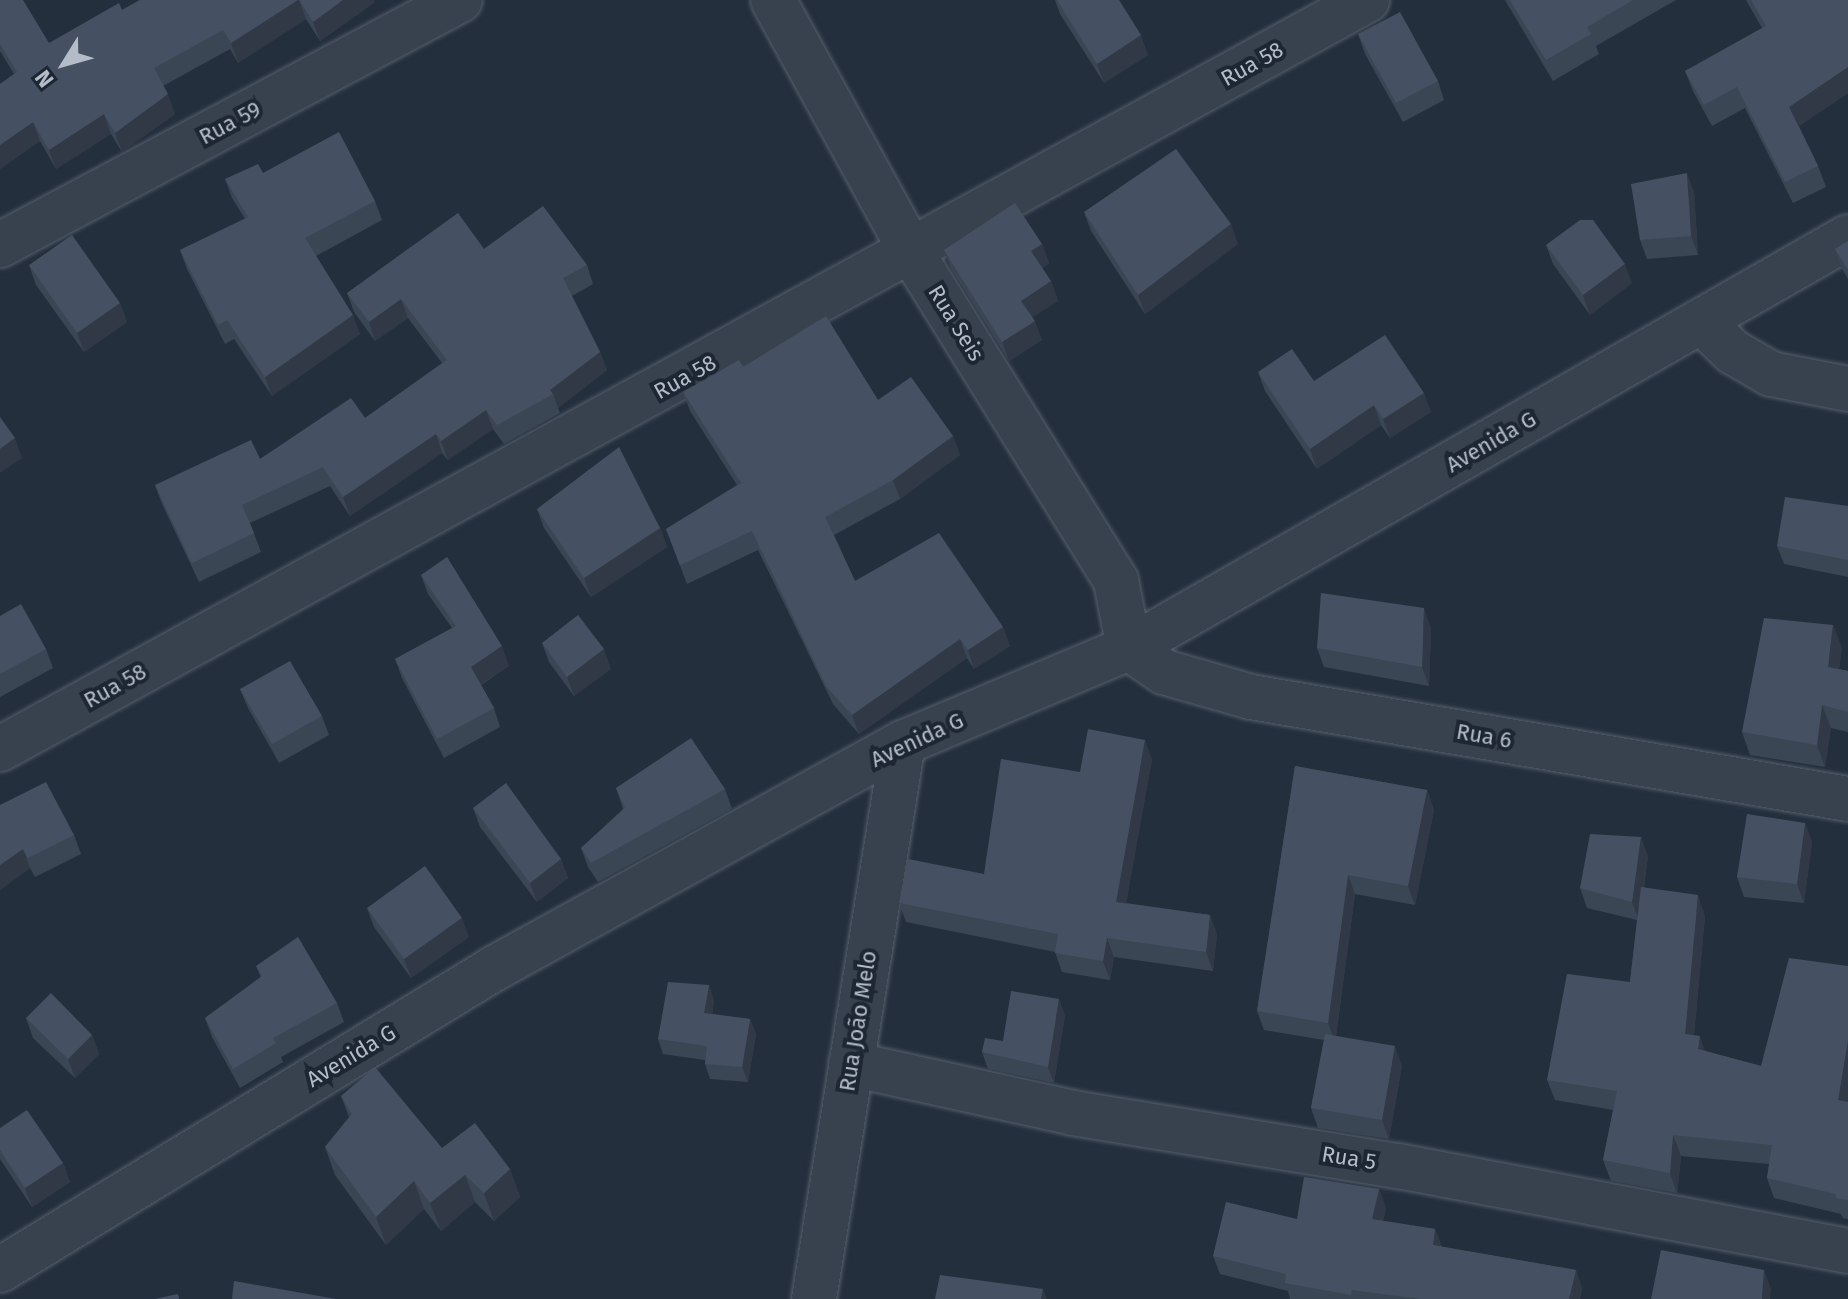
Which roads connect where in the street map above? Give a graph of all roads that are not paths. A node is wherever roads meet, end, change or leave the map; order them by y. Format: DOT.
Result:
graph roads {
  1 [pos="460,0"];
  2 [pos="773,0"];
  3 [pos="1367,0"];
  4 [pos="1848,237"];
  5 [pos="0,245"];
  6 [pos="912,253"];
  7 [pos="1702,322"];
  8 [pos="1848,389"];
  9 [pos="1129,648"];
  10 [pos="903,743"];
  11 [pos="0,749"];
  12 [pos="1848,799"];
  13 [pos="851,1064"];
  14 [pos="1848,1251"];
  15 [pos="0,1270"];
  16 [pos="814,1299"];
  1 -- 5 [label="street, Rua 59"];
  2 -- 6 [label="street, Rua Seis"];
  3 -- 6 [label="street, Rua 58"];
  4 -- 7 [label="street, Avenida G"];
  6 -- 9 [label="street, Rua Seis"];
  6 -- 11 [label="street, Rua 58"];
  7 -- 8 [label="street"];
  7 -- 9 [label="street, Avenida G"];
  9 -- 10 [label="street, Avenida G"];
  9 -- 12 [label="street, Rua 6"];
  10 -- 13 [label="street, Rua João Melo"];
  10 -- 15 [label="street, Avenida G"];
  13 -- 14 [label="street, Rua 5"];
  13 -- 16 [label="street, Rua João Melo"];
}
